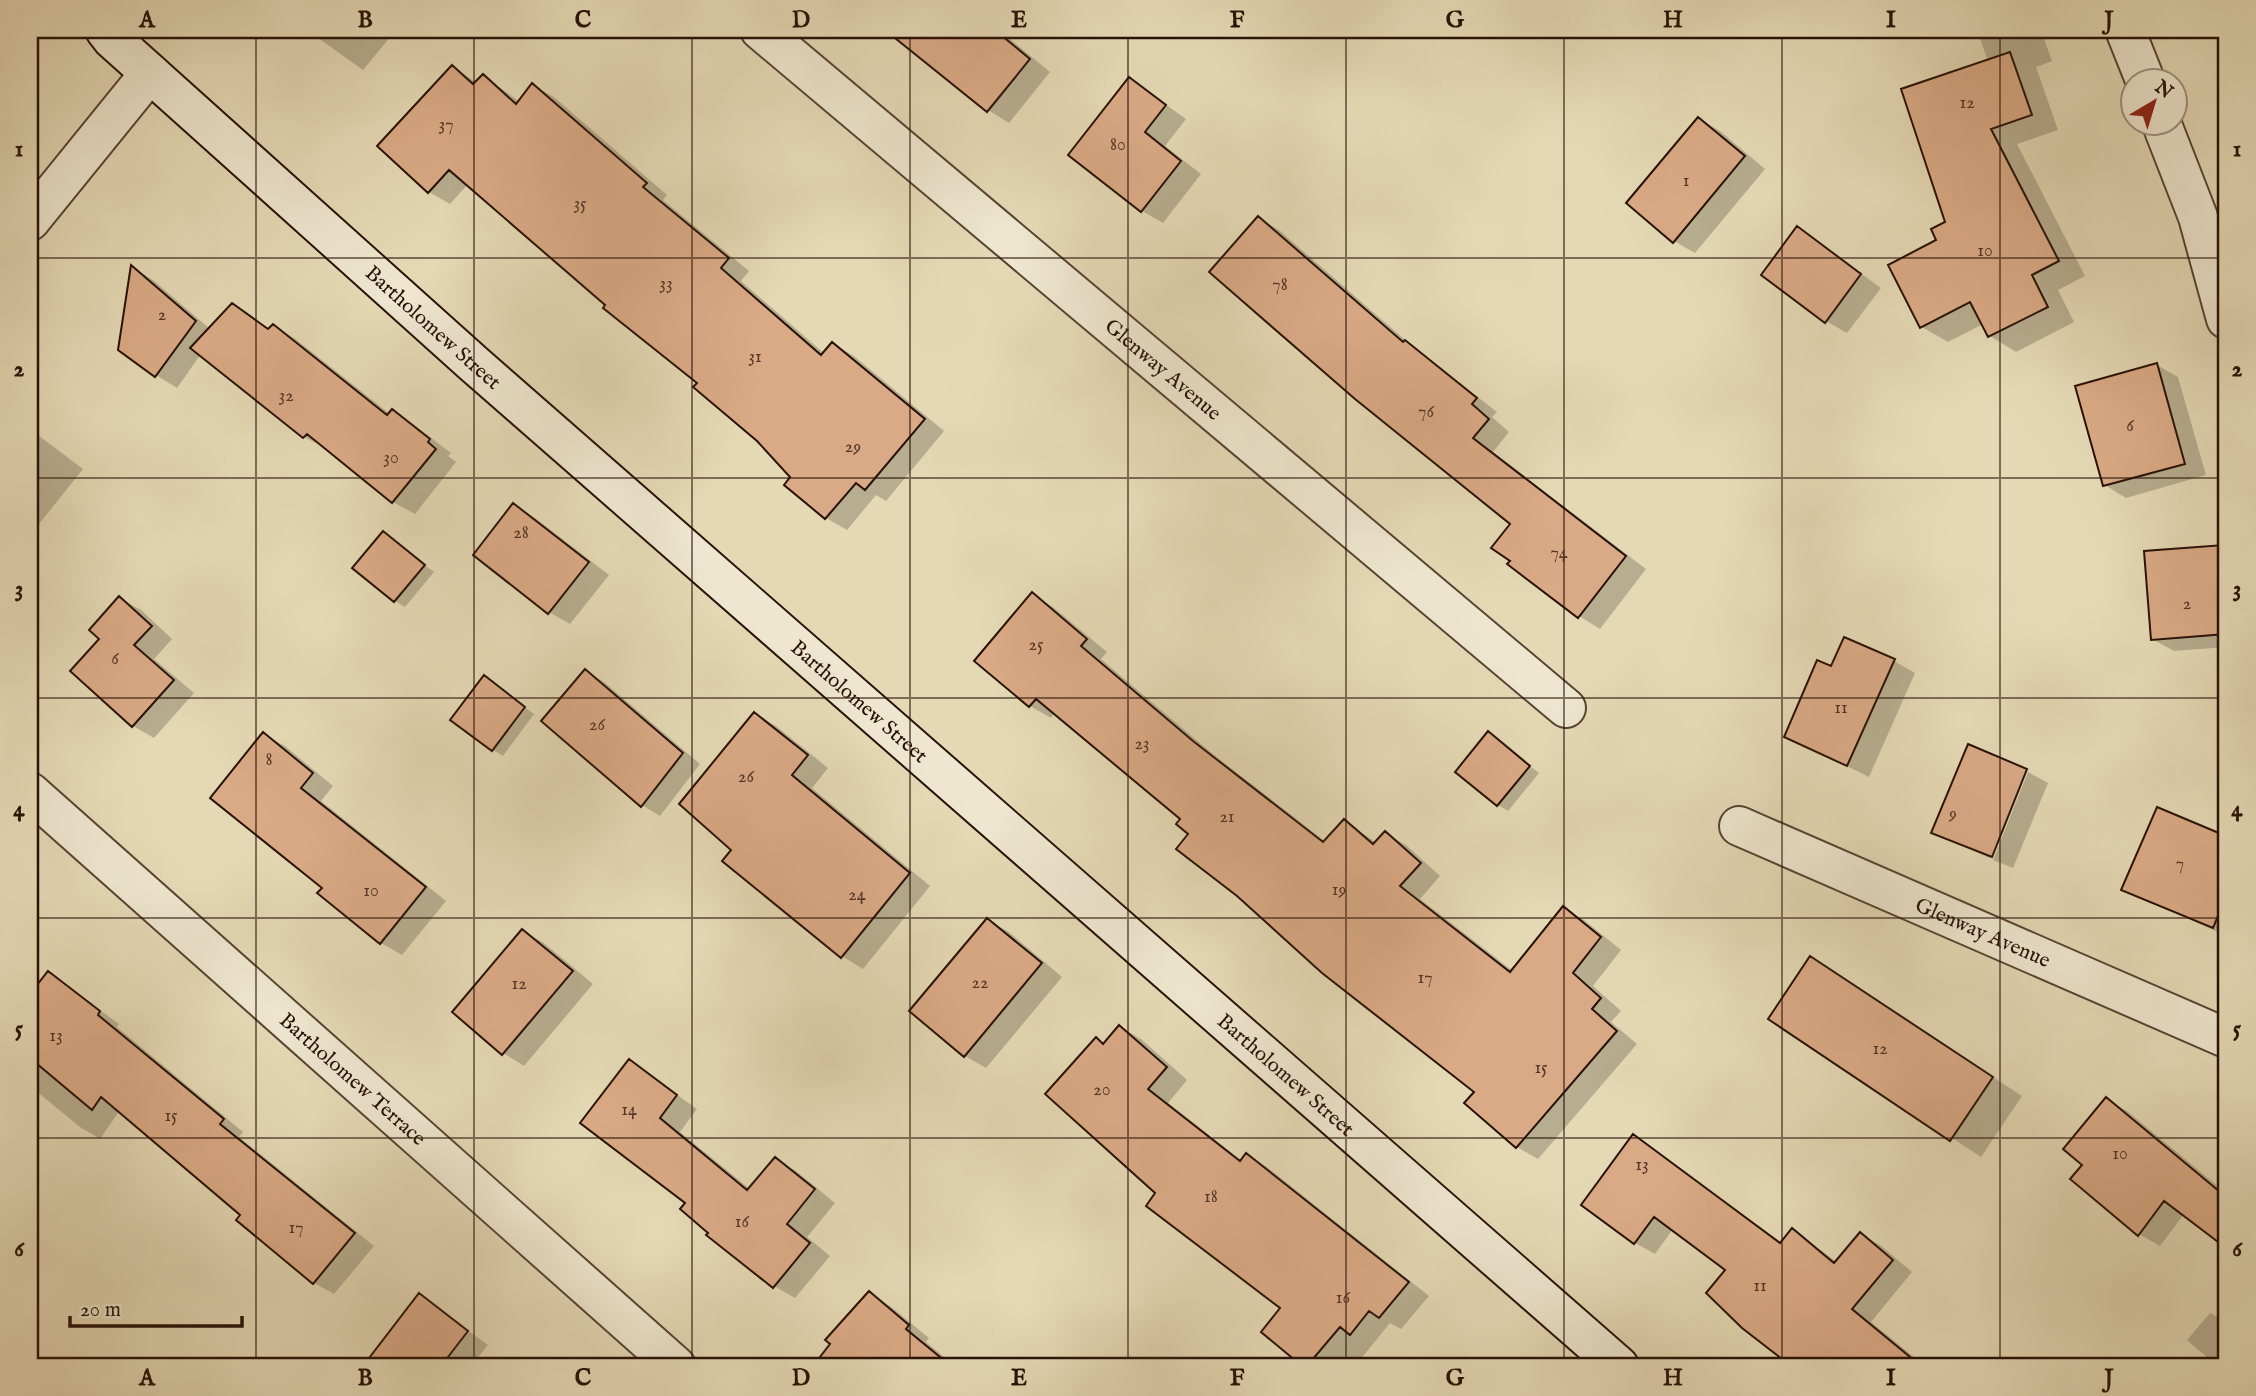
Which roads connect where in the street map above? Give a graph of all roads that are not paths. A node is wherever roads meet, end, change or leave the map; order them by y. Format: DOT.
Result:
graph roads {
  1 [pos="105,30"];
  2 [pos="761,30"];
  3 [pos="2125,30"];
  4 [pos="2139,66"];
  5 [pos="150,73"];
  6 [pos="2166,136"];
  7 [pos="30,221"];
  8 [pos="2226,319"];
  9 [pos="1566,708"];
  10 [pos="30,792"];
  11 [pos="1739,826"];
  12 [pos="2226,1038"];
  13 [pos="676,1366"];
  14 [pos="1619,1366"];
  1 -- 5 [label="street, Bartholomew Street"];
  2 -- 9 [label="street, Glenway Avenue"];
  3 -- 4 [label="street"];
  5 -- 7 [label="street"];
  5 -- 14 [label="street, Bartholomew Street"];
  6 -- 8 [label="street"];
  10 -- 13 [label="street, Bartholomew Terrace"];
  11 -- 12 [label="street, Glenway Avenue"];
}
